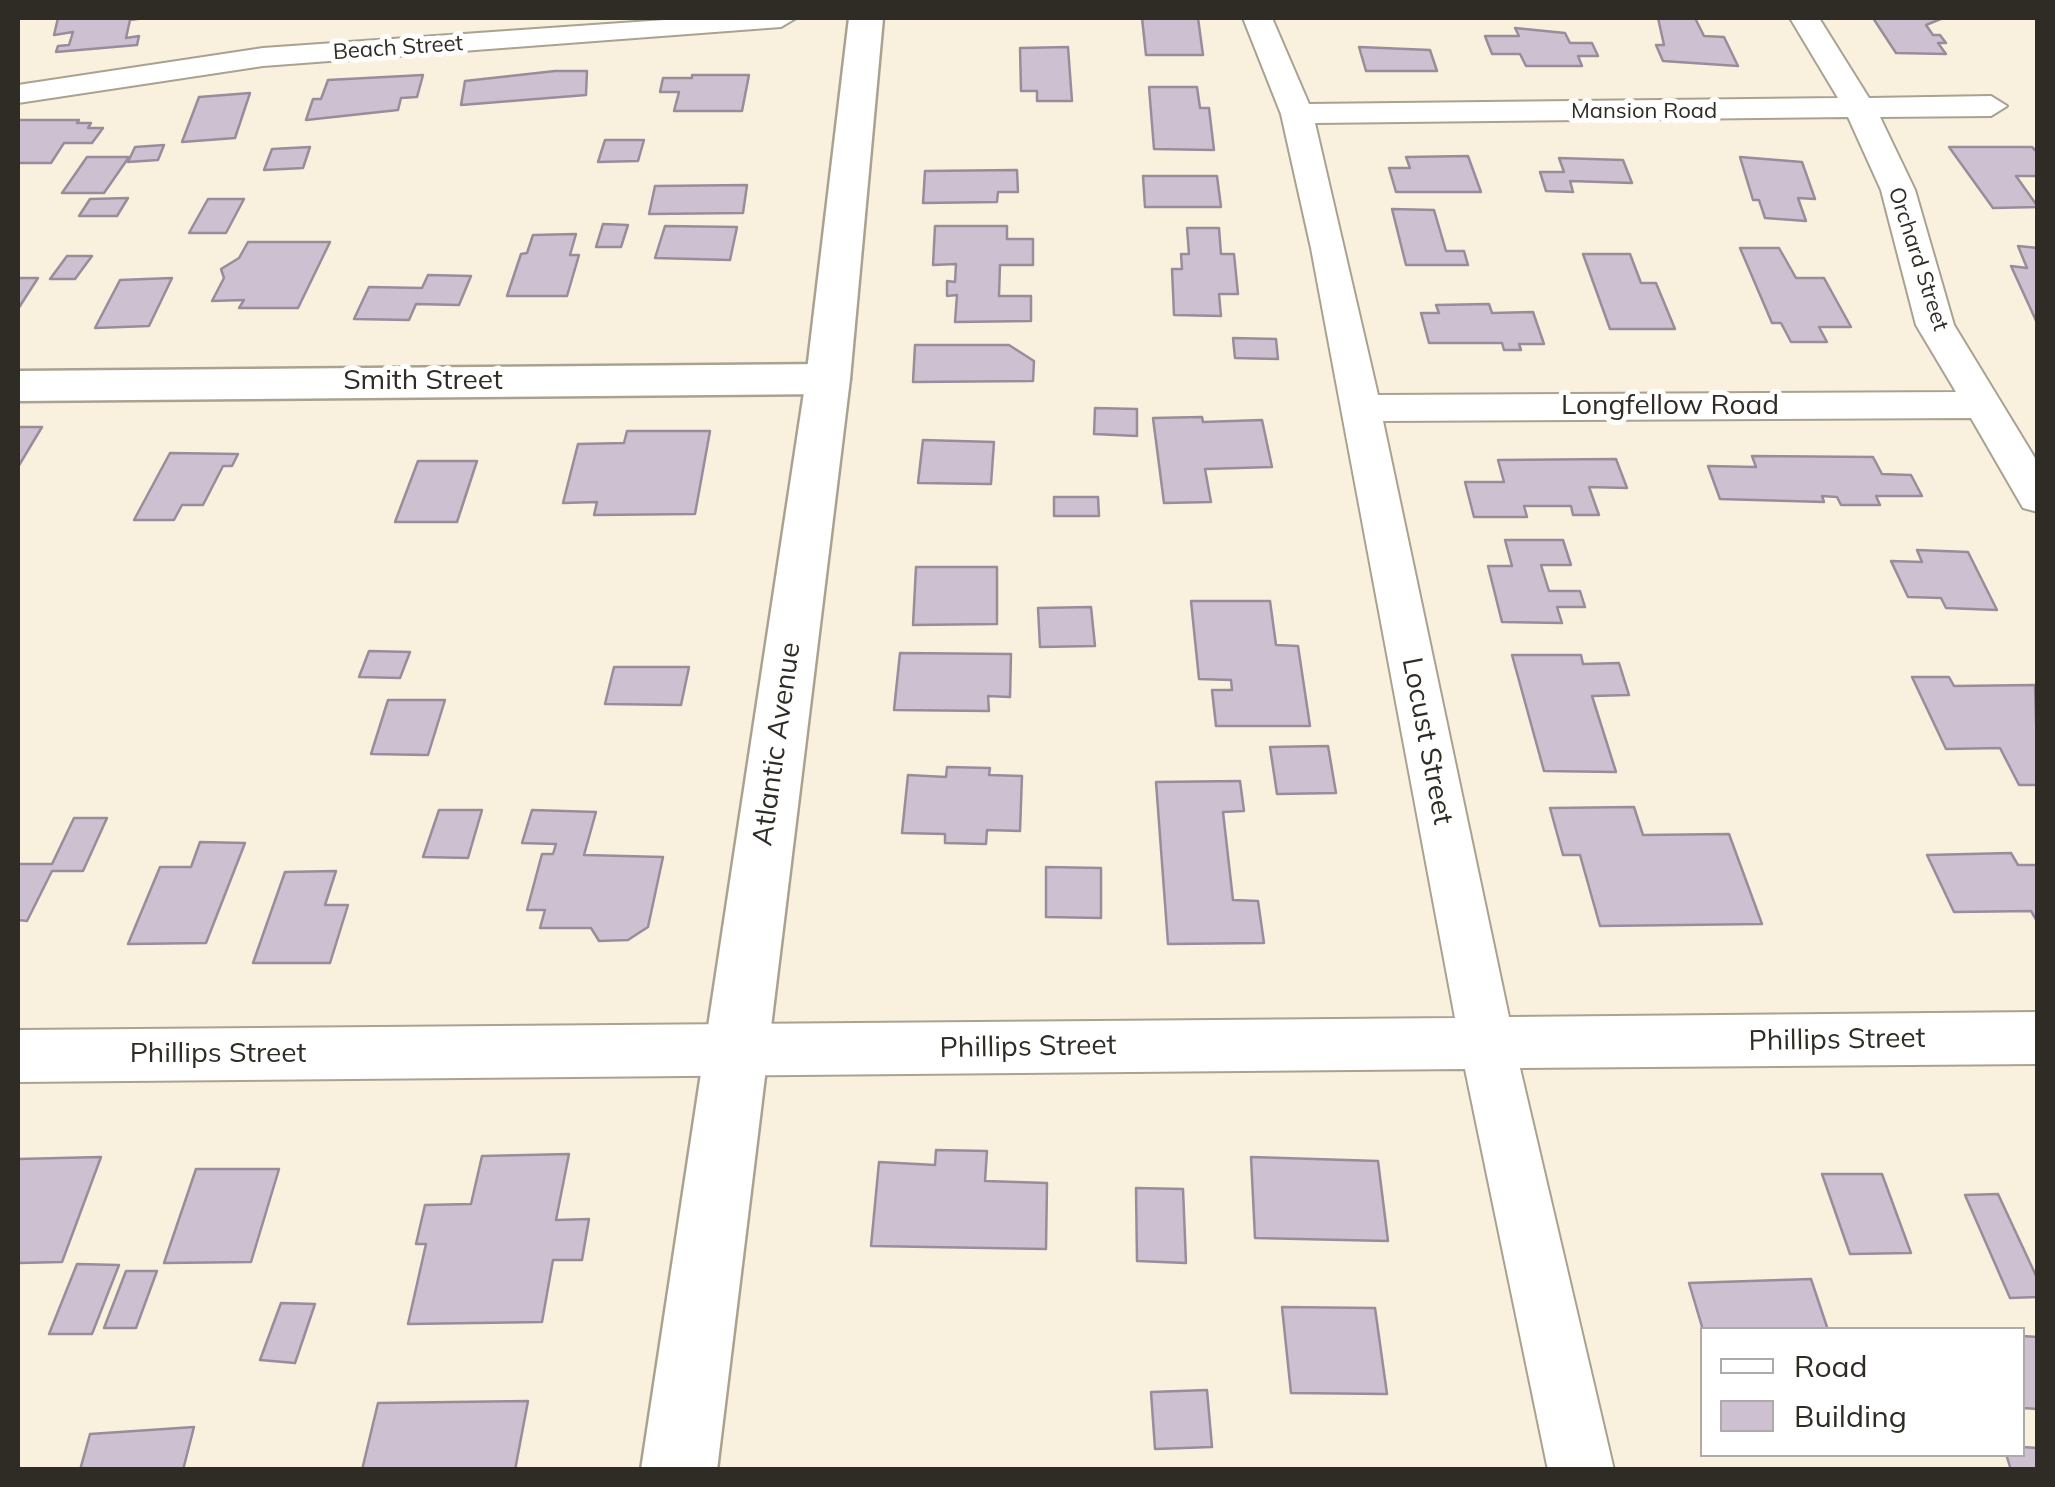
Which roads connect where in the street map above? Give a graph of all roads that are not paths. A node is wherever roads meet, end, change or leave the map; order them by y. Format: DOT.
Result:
graph roads {
  1 [pos="781,18"];
  2 [pos="866,18"];
  3 [pos="1258,18"];
  4 [pos="1805,18"];
  5 [pos="18,94"];
  6 [pos="1991,106"];
  7 [pos="1861,110"];
  8 [pos="1298,114"];
  9 [pos="828,379"];
  10 [pos="18,386"];
  11 [pos="1981,405"];
  12 [pos="1360,408"];
  13 [pos="2038,498"];
  14 [pos="2038,1038"];
  15 [pos="1488,1043"];
  16 [pos="733,1050"];
  17 [pos="18,1056"];
  18 [pos="679,1470"];
  19 [pos="1581,1470"];
  1 -- 5 [label="street, Beach Street"];
  2 -- 9 [label="main road, Atlantic Avenue"];
  3 -- 8 [label="street, Locust Street"];
  4 -- 7 [label="street, Orchard Street"];
  6 -- 7 [label="street, Mansion Road"];
  7 -- 8 [label="street, Mansion Road"];
  7 -- 11 [label="street, Orchard Street"];
  8 -- 12 [label="street, Locust Street"];
  9 -- 10 [label="main road, Smith Street"];
  9 -- 16 [label="main road, Atlantic Avenue"];
  11 -- 12 [label="street, Longfellow Road"];
  11 -- 13 [label="street, Orchard Street"];
  12 -- 15 [label="street, Locust Street"];
  14 -- 15 [label="street, Phillips Street"];
  15 -- 16 [label="street, Phillips Street"];
  15 -- 19 [label="street, Locust Street"];
  16 -- 17 [label="street, Phillips Street"];
  16 -- 18 [label="main road, Atlantic Avenue"];
}
